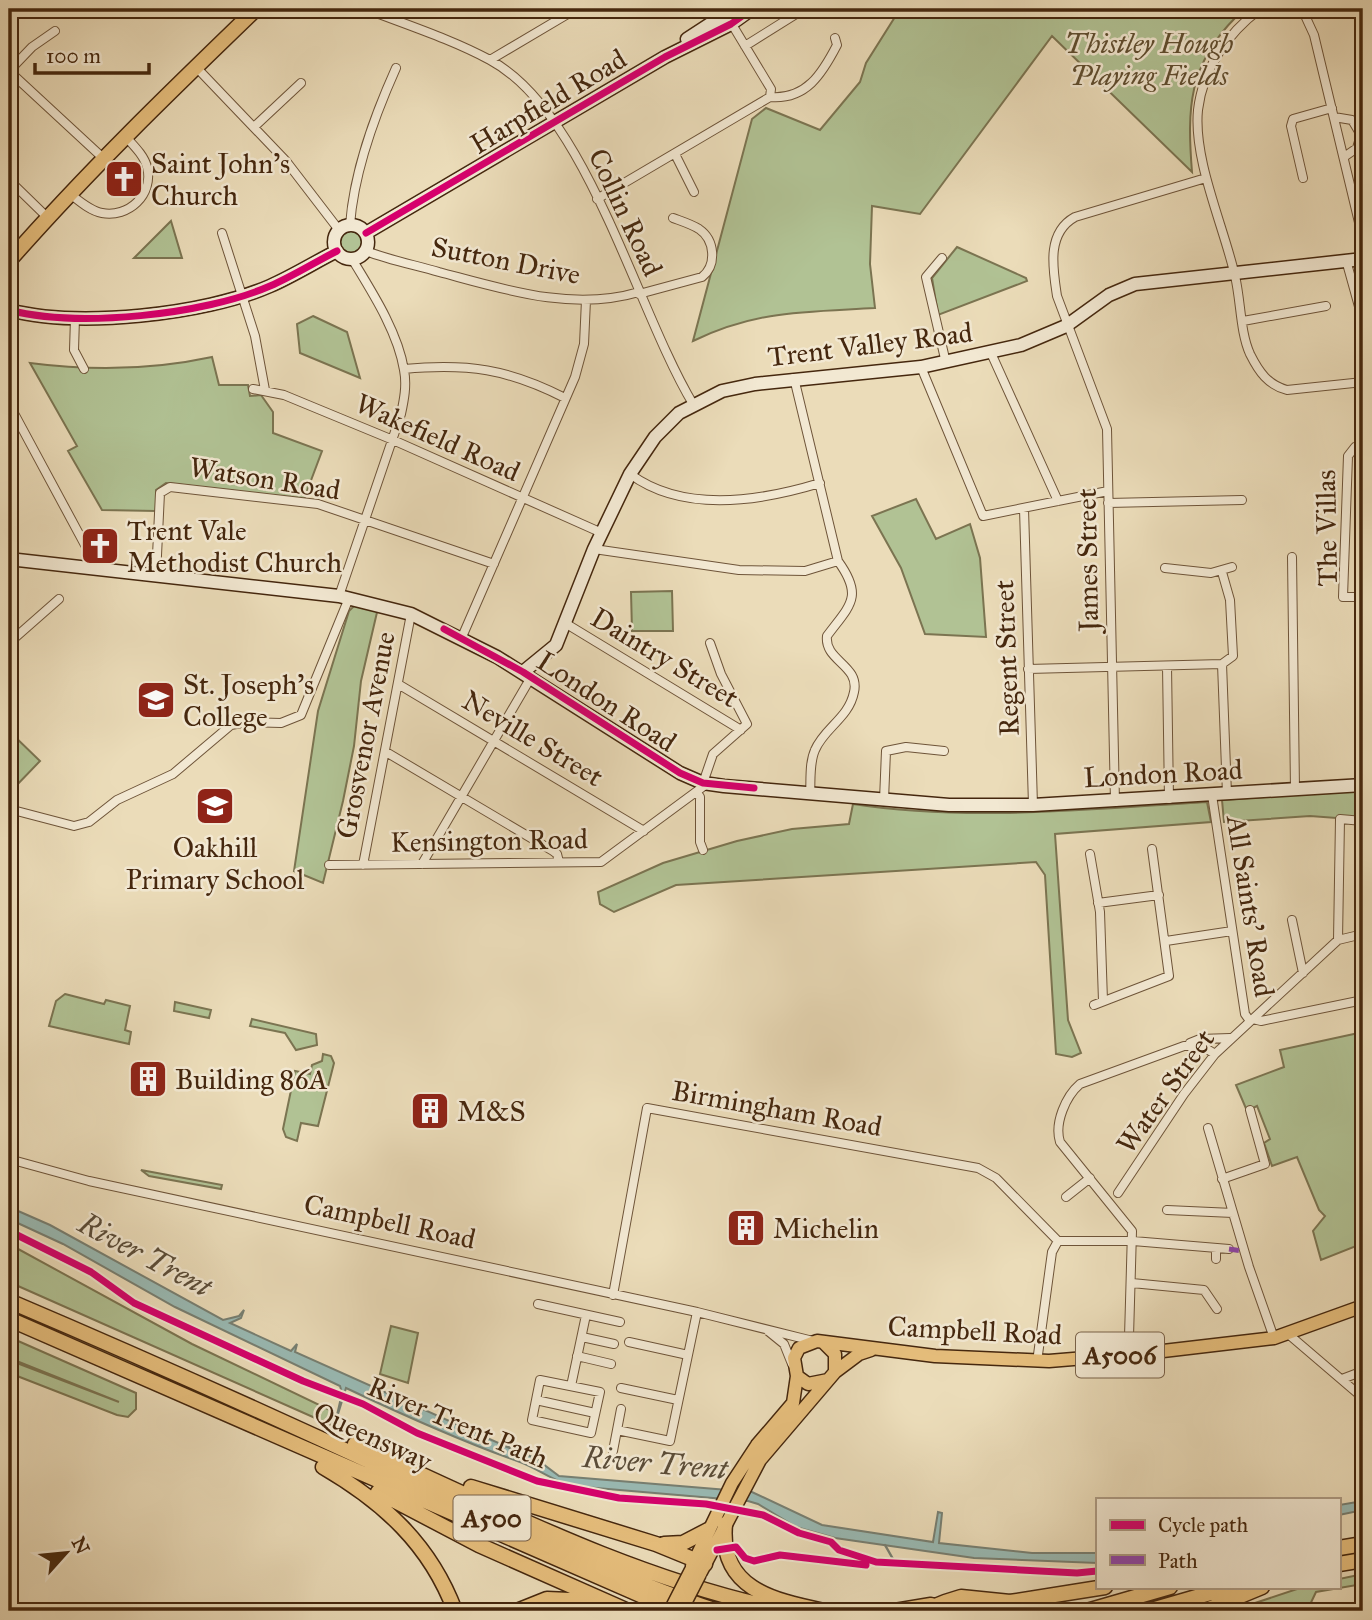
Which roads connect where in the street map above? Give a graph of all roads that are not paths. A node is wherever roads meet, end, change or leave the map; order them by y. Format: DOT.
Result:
graph roads {
  1 [pos="256,9"];
  2 [pos="366,9"];
  3 [pos="572,9"];
  4 [pos="752,9"];
  5 [pos="804,9"];
  6 [pos="1260,9"];
  7 [pos="1302,9"];
  8 [pos="729,15"];
  9 [pos="55,31"];
  10 [pos="835,38"];
  11 [pos="745,46"];
  12 [pos="490,60"];
  13 [pos="196,67"];
  14 [pos="396,68"];
  15 [pos="9,71"];
  16 [pos="301,83"];
  17 [pos="769,97"];
  18 [pos="1332,108"];
  19 [pos="1334,117"];
  20 [pos="554,122"];
  21 [pos="255,126"];
  22 [pos="125,136"];
  23 [pos="675,155"];
  24 [pos="1344,157"];
  25 [pos="103,158"];
  26 [pos="1206,178"];
  27 [pos="1303,178"];
  28 [pos="9,180"];
  29 [pos="694,192"];
  30 [pos="69,193"];
  31 [pos="597,200"];
  32 [pos="47,217"];
  33 [pos="673,218"];
  34 [pos="344,228"];
  35 [pos="222,233"];
  36 [pos="366,233"];
  37 [pos="1363,240"];
  38 [pos="337,251"];
  39 [pos="366,251"];
  40 [pos="942,258"];
  41 [pos="352,259"];
  42 [pos="1363,259"];
  43 [pos="1346,260"];
  44 [pos="9,261"];
  45 [pos="1235,275"];
  46 [pos="639,293"];
  47 [pos="242,295"];
  48 [pos="586,300"];
  49 [pos="1326,306"];
  50 [pos="9,310"];
  51 [pos="75,318"];
  52 [pos="1243,321"];
  53 [pos="1363,321"];
  54 [pos="1066,326"];
  55 [pos="991,353"];
  56 [pos="946,363"];
  57 [pos="921,367"];
  58 [pos="84,369"];
  59 [pos="404,369"];
  60 [pos="794,378"];
  61 [pos="1363,382"];
  62 [pos="253,389"];
  63 [pos="265,390"];
  64 [pos="565,398"];
  65 [pos="9,404"];
  66 [pos="693,404"];
  67 [pos="393,440"];
  68 [pos="1355,447"];
  69 [pos="630,474"];
  70 [pos="820,483"];
  71 [pos="1108,491"];
  72 [pos="523,499"];
  73 [pos="1242,500"];
  74 [pos="1058,502"];
  75 [pos="1108,503"];
  76 [pos="1024,509"];
  77 [pos="365,519"];
  78 [pos="602,533"];
  79 [pos="594,549"];
  80 [pos="1292,557"];
  81 [pos="9,559"];
  82 [pos="838,561"];
  83 [pos="494,564"];
  84 [pos="93,567"];
  85 [pos="1232,567"];
  86 [pos="1222,572"];
  87 [pos="1168,573"];
  88 [pos="156,576"];
  89 [pos="344,597"];
  90 [pos="1363,597"];
  91 [pos="59,599"];
  92 [pos="411,614"];
  93 [pos="565,623"];
  94 [pos="462,637"];
  95 [pos="9,643"];
  96 [pos="710,643"];
  97 [pos="1222,664"];
  98 [pos="1167,666"];
  99 [pos="1112,667"];
  100 [pos="1028,669"];
  101 [pos="526,676"];
  102 [pos="398,684"];
  103 [pos="741,730"];
  104 [pos="494,741"];
  105 [pos="944,751"];
  106 [pos="386,752"];
  107 [pos="1363,785"];
  108 [pos="703,786"];
  109 [pos="1295,790"];
  110 [pos="810,794"];
  111 [pos="1227,794"];
  112 [pos="1212,795"];
  113 [pos="461,796"];
  114 [pos="1169,799"];
  115 [pos="884,800"];
  116 [pos="1115,802"];
  117 [pos="1033,805"];
  118 [pos="9,808"];
  119 [pos="1363,821"];
  120 [pos="644,831"];
  121 [pos="1152,849"];
  122 [pos="703,850"];
  123 [pos="1090,853"];
  124 [pos="559,862"];
  125 [pos="422,864"];
  126 [pos="329,865"];
  127 [pos="363,865"];
  128 [pos="1159,895"];
  129 [pos="1098,903"];
  130 [pos="1292,920"];
  131 [pos="1232,930"];
  132 [pos="1363,934"];
  133 [pos="1338,940"];
  134 [pos="1166,941"];
  135 [pos="1303,973"];
  136 [pos="1363,1000"];
  137 [pos="1251,1020"];
  138 [pos="1230,1038"];
  139 [pos="1184,1046"];
  140 [pos="1215,1054"];
  141 [pos="1250,1110"];
  142 [pos="1208,1128"];
  143 [pos="9,1159"];
  144 [pos="1090,1178"];
  145 [pos="1223,1179"];
  146 [pos="1118,1194"];
  147 [pos="1066,1197"];
  148 [pos="1167,1210"];
  149 [pos="1233,1213"];
  150 [pos="1058,1241"];
  151 [pos="1133,1241"];
  152 [pos="1216,1249"];
  153 [pos="1229,1249"];
  154 [pos="1216,1259"];
  155 [pos="1132,1283"];
  156 [pos="613,1295"];
  157 [pos="9,1301"];
  158 [pos="538,1304"];
  159 [pos="1363,1306"];
  160 [pos="1217,1308"];
  161 [pos="697,1312"];
  162 [pos="586,1315"];
  163 [pos="9,1320"];
  164 [pos="620,1322"];
  165 [pos="762,1328"];
  166 [pos="1287,1333"];
  167 [pos="582,1337"];
  168 [pos="1129,1337"];
  169 [pos="1274,1338"];
  170 [pos="629,1342"];
  171 [pos="818,1342"];
  172 [pos="614,1344"];
  173 [pos="872,1350"];
  174 [pos="688,1355"];
  175 [pos="578,1356"];
  176 [pos="1037,1362"];
  177 [pos="611,1364"];
  178 [pos="1363,1371"];
  179 [pos="795,1372"];
  180 [pos="831,1376"];
  181 [pos="1342,1379"];
  182 [pos="571,1386"];
  183 [pos="621,1388"];
  184 [pos="1363,1398"];
  185 [pos="536,1400"];
  186 [pos="678,1400"];
  187 [pos="621,1409"];
  188 [pos="596,1413"];
  189 [pos="272,1416"];
  190 [pos="259,1430"];
  191 [pos="617,1430"];
  192 [pos="355,1444"];
  193 [pos="613,1451"];
  194 [pos="719,1523"];
  195 [pos="656,1544"];
  196 [pos="1363,1544"];
  197 [pos="1340,1548"];
  198 [pos="1363,1560"];
  199 [pos="1340,1564"];
  200 [pos="698,1567"];
  201 [pos="1099,1588"];
  202 [pos="1167,1588"];
  203 [pos="1228,1588"];
  204 [pos="1260,1588"];
  205 [pos="944,1602"];
  206 [pos="611,1604"];
  207 [pos="456,1611"];
  208 [pos="517,1611"];
  209 [pos="628,1611"];
  210 [pos="670,1611"];
  211 [pos="679,1611"];
  212 [pos="717,1611"];
  213 [pos="789,1611"];
  214 [pos="824,1611"];
  215 [pos="895,1611"];
  216 [pos="923,1611"];
  217 [pos="972,1611"];
  218 [pos="1087,1611"];
  219 [pos="1149,1611"];
  220 [pos="1204,1611"];
  1 -- 13 [label="highway"];
  2 -- 12 [label="street, Collin Road"];
  3 -- 12 [label="street"];
  4 -- 8 [label="street, Harpfield Road"];
  5 -- 11 [label="street"];
  6 -- 26 [label="street"];
  7 -- 18 [label="street"];
  8 -- 11 [label="street"];
  8 -- 20 [label="street, Harpfield Road"];
  9 -- 15 [label="street"];
  10 -- 17 [label="street"];
  11 -- 17 [label="street"];
  12 -- 20 [label="street, Collin Road"];
  13 -- 21 [label="street"];
  13 -- 22 [label="highway"];
  14 -- 34 [label="street"];
  15 -- 25 [label="street"];
  16 -- 21 [label="street"];
  17 -- 23 [label="street"];
  18 -- 19 [label="street"];
  18 -- 27 [label="street"];
  19 -- 24 [label="street"];
  19 -- 24 [label="street"];
  20 -- 31 [label="street, Collin Road"];
  20 -- 36 [label="street, Harpfield Road"];
  21 -- 34 [label="street"];
  22 -- 25 [label="highway"];
  22 -- 30 [label="street"];
  23 -- 29 [label="street"];
  23 -- 31 [label="street"];
  24 -- 37 [label="street"];
  25 -- 30 [label="highway"];
  26 -- 45 [label="street"];
  26 -- 54 [label="street, James Street"];
  28 -- 32 [label="street"];
  30 -- 32 [label="highway"];
  31 -- 46 [label="street, Collin Road"];
  32 -- 44 [label="highway"];
  33 -- 46 [label="street, Sutton Drive"];
  34 -- 36 [label="street"];
  34 -- 38 [label="street"];
  35 -- 47 [label="street"];
  36 -- 39 [label="street"];
  38 -- 41 [label="street"];
  38 -- 47 [label="street"];
  39 -- 41 [label="street"];
  39 -- 48 [label="street, Sutton Drive"];
  40 -- 56 [label="street"];
  41 -- 59 [label="street"];
  42 -- 43 [label="street, Trent Valley Road"];
  43 -- 45 [label="street, Trent Valley Road"];
  43 -- 53 [label="street"];
  45 -- 52 [label="street"];
  45 -- 54 [label="street, Trent Valley Road"];
  46 -- 48 [label="street, Sutton Drive"];
  46 -- 66 [label="street, Collin Road"];
  47 -- 51 [label="street"];
  47 -- 63 [label="street"];
  48 -- 64 [label="street"];
  49 -- 52 [label="street"];
  50 -- 51 [label="street"];
  51 -- 58 [label="street"];
  52 -- 61 [label="street"];
  54 -- 55 [label="street, Trent Valley Road"];
  54 -- 71 [label="street, James Street"];
  55 -- 56 [label="street, Trent Valley Road"];
  55 -- 74 [label="street"];
  56 -- 57 [label="street, Trent Valley Road"];
  57 -- 60 [label="street, Trent Valley Road"];
  57 -- 76 [label="street"];
  59 -- 64 [label="street"];
  59 -- 67 [label="street"];
  60 -- 66 [label="street, Trent Valley Road"];
  60 -- 70 [label="street"];
  62 -- 63 [label="street, Wakefield Road"];
  63 -- 67 [label="street, Wakefield Road"];
  64 -- 72 [label="street"];
  65 -- 84 [label="street"];
  66 -- 69 [label="street, Trent Valley Road"];
  67 -- 72 [label="street, Wakefield Road"];
  67 -- 77 [label="street"];
  68 -- 90 [label="street, The Villas"];
  69 -- 70 [label="street"];
  69 -- 78 [label="street, Trent Valley Road"];
  70 -- 82 [label="street"];
  71 -- 74 [label="street"];
  71 -- 75 [label="street, James Street"];
  72 -- 78 [label="street, Wakefield Road"];
  72 -- 83 [label="street"];
  73 -- 75 [label="street"];
  74 -- 76 [label="street"];
  75 -- 99 [label="street, James Street"];
  76 -- 100 [label="street, Regent Street"];
  77 -- 83 [label="street, Watson Road"];
  77 -- 88 [label="street, Watson Road"];
  77 -- 89 [label="street"];
  78 -- 79 [label="street, Trent Valley Road"];
  79 -- 82 [label="street"];
  79 -- 93 [label="street, Trent Valley Road"];
  80 -- 109 [label="street"];
  81 -- 84 [label="street, London Road"];
  82 -- 110 [label="street"];
  83 -- 94 [label="street"];
  84 -- 88 [label="street, London Road"];
  85 -- 86 [label="street"];
  86 -- 87 [label="street"];
  86 -- 97 [label="street"];
  88 -- 89 [label="street, London Road"];
  89 -- 92 [label="street, London Road"];
  89 -- 118 [label="street"];
  91 -- 95 [label="street"];
  92 -- 94 [label="street, London Road"];
  92 -- 102 [label="street, Grosvenor Avenue"];
  93 -- 101 [label="street, Trent Valley Road"];
  93 -- 103 [label="street, Daintry Street"];
  94 -- 101 [label="street, London Road"];
  96 -- 103 [label="street"];
  97 -- 98 [label="street"];
  97 -- 111 [label="street"];
  98 -- 99 [label="street"];
  98 -- 114 [label="street"];
  99 -- 100 [label="street"];
  99 -- 116 [label="street, James Street"];
  100 -- 117 [label="street, Regent Street"];
  101 -- 104 [label="street"];
  101 -- 108 [label="street, London Road"];
  102 -- 104 [label="street, Neville Street"];
  102 -- 106 [label="street, Grosvenor Avenue"];
  103 -- 108 [label="street"];
  104 -- 113 [label="street"];
  104 -- 120 [label="street, Neville Street"];
  105 -- 115 [label="street"];
  106 -- 113 [label="street"];
  106 -- 127 [label="street, Grosvenor Avenue"];
  107 -- 109 [label="street, London Road"];
  108 -- 110 [label="street, London Road"];
  108 -- 120 [label="street, Kensington Road"];
  108 -- 122 [label="street"];
  109 -- 111 [label="street, London Road"];
  110 -- 115 [label="street, London Road"];
  111 -- 112 [label="street, London Road"];
  112 -- 114 [label="street, London Road"];
  112 -- 131 [label="street, All Saints' Road"];
  113 -- 124 [label="street"];
  113 -- 125 [label="street"];
  114 -- 116 [label="street, London Road"];
  115 -- 117 [label="street, London Road"];
  116 -- 117 [label="street, London Road"];
  119 -- 133 [label="street"];
  120 -- 124 [label="street, Kensington Road"];
  121 -- 128 [label="street"];
  123 -- 129 [label="street"];
  124 -- 125 [label="street, Kensington Road"];
  125 -- 127 [label="street, Kensington Road"];
  126 -- 127 [label="street, Kensington Road"];
  128 -- 129 [label="street"];
  128 -- 134 [label="street"];
  129 -- 134 [label="street"];
  130 -- 135 [label="street"];
  131 -- 134 [label="street"];
  131 -- 137 [label="street, All Saints' Road"];
  132 -- 133 [label="street"];
  133 -- 135 [label="street, Water Street"];
  135 -- 137 [label="street, Water Street"];
  136 -- 137 [label="street"];
  137 -- 138 [label="street, Water Street"];
  138 -- 139 [label="street"];
  138 -- 140 [label="street, Water Street"];
  139 -- 140 [label="street"];
  139 -- 144 [label="street"];
  140 -- 146 [label="street, Water Street"];
  141 -- 145 [label="street"];
  142 -- 145 [label="street"];
  143 -- 156 [label="street, Campbell Road"];
  144 -- 147 [label="street"];
  144 -- 151 [label="street"];
  145 -- 149 [label="street"];
  148 -- 149 [label="street"];
  149 -- 169 [label="street"];
  150 -- 151 [label="street"];
  150 -- 156 [label="street, Birmingham Road"];
  150 -- 176 [label="street"];
  151 -- 152 [label="street"];
  151 -- 155 [label="street"];
  152 -- 153 [label="street"];
  152 -- 154 [label="street"];
  155 -- 160 [label="street"];
  155 -- 168 [label="street"];
  156 -- 161 [label="street, Campbell Road"];
  157 -- 189 [label="highway, Queensway / A500"];
  158 -- 162 [label="street"];
  159 -- 166 [label="main road, Campbell Road / A5006"];
  161 -- 165 [label="street, Campbell Road"];
  161 -- 174 [label="street"];
  162 -- 164 [label="street"];
  162 -- 167 [label="street"];
  163 -- 190 [label="highway, Queensway / A500"];
  165 -- 171 [label="street, Campbell Road"];
  165 -- 179 [label="street, Campbell Road"];
  166 -- 169 [label="main road, Campbell Road / A5006"];
  166 -- 181 [label="street"];
  167 -- 172 [label="street"];
  167 -- 175 [label="street"];
  169 -- 176 [label="main road, Campbell Road / A5006"];
  170 -- 174 [label="street"];
  171 -- 173 [label="main road, Campbell Road / A5006"];
  171 -- 179 [label="main road"];
  171 -- 180 [label="main road"];
  173 -- 176 [label="main road, Campbell Road / A5006"];
  173 -- 180 [label="main road, Campbell Road"];
  174 -- 186 [label="street"];
  175 -- 177 [label="street"];
  175 -- 182 [label="street"];
  178 -- 181 [label="street"];
  179 -- 180 [label="main road"];
  179 -- 194 [label="main road"];
  180 -- 194 [label="main road, Campbell Road"];
  181 -- 184 [label="street"];
  182 -- 185 [label="street"];
  182 -- 188 [label="street"];
  183 -- 186 [label="street"];
  185 -- 188 [label="street"];
  185 -- 188 [label="street"];
  186 -- 191 [label="street"];
  187 -- 191 [label="street"];
  189 -- 192 [label="highway"];
  189 -- 212 [label="highway, Queensway / A500"];
  190 -- 206 [label="highway"];
  190 -- 207 [label="highway"];
  190 -- 211 [label="highway, Queensway / A500"];
  191 -- 193 [label="street"];
  192 -- 195 [label="highway"];
  192 -- 213 [label="highway"];
  194 -- 195 [label="highway"];
  194 -- 200 [label="main road"];
  194 -- 214 [label="highway"];
  195 -- 200 [label="highway"];
  196 -- 197 [label="highway"];
  198 -- 199 [label="highway"];
  200 -- 210 [label="main road, bridge"];
  200 -- 211 [label="main road, bridge"];
  201 -- 205 [label="highway"];
  202 -- 218 [label="highway"];
  203 -- 219 [label="highway"];
  204 -- 220 [label="highway"];
  205 -- 215 [label="highway"];
  205 -- 216 [label="highway"];
  205 -- 217 [label="highway"];
  206 -- 208 [label="highway"];
  206 -- 209 [label="highway"];
}
